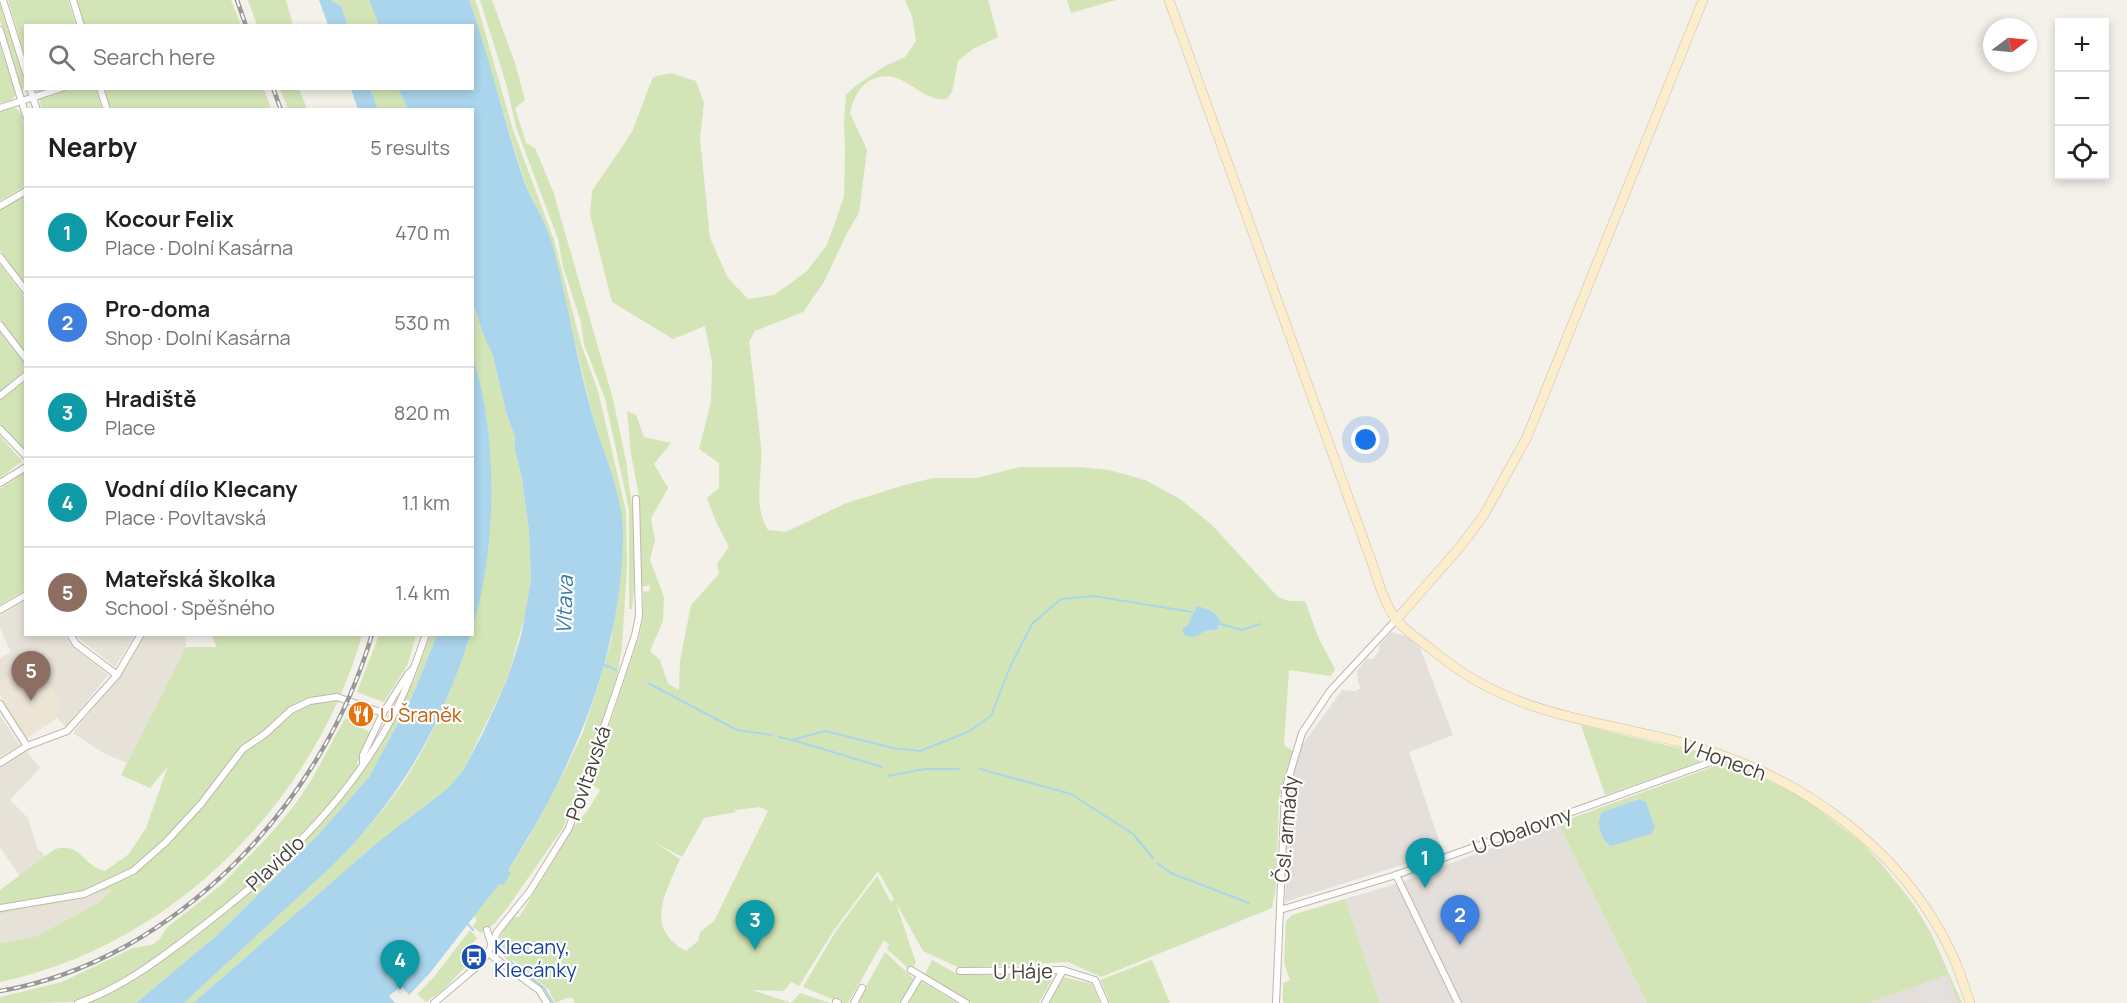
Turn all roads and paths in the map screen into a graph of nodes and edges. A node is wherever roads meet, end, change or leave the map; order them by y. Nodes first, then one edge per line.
1 (3, 0) edge
2 (73, 0) edge
3 (1169, 0) edge
4 (1703, 0) edge
5 (80, 24) edge
6 (0, 30) edge
7 (24, 67) edge
8 (31, 90) edge
9 (56, 90) edge
10 (101, 90) edge
11 (33, 98) junction
12 (21, 101) junction
13 (0, 108) edge
14 (36, 108) edge
15 (106, 108) edge
16 (24, 110) edge
17 (24, 192) edge
18 (0, 206) edge
19 (0, 257) edge
20 (24, 288) edge
21 (0, 325) edge
22 (24, 356) edge
23 (24, 377) edge
24 (0, 396) edge
25 (0, 429) edge
26 (24, 454) edge
27 (24, 468) edge
28 (0, 483) edge
29 (636, 499) dead end
30 (24, 596) edge
31 (0, 610) edge
32 (1396, 620) junction
33 (71, 636) edge
34 (140, 636) edge
35 (425, 636) edge
36 (415, 668) junction
37 (117, 675) junction
38 (0, 704) edge
39 (383, 713) junction
40 (27, 746) junction
41 (1729, 756) junction
42 (0, 763) edge
43 (363, 765) junction
44 (1396, 875) junction
45 (0, 908) edge
46 (1280, 909) junction
47 (487, 930) dead end
48 (491, 943) junction
49 (488, 952) junction
50 (911, 970) dead end
51 (1063, 970) junction
52 (960, 971) dead end
53 (920, 976) junction
54 (862, 988) dead end
55 (78, 1003) edge
56 (435, 1003) edge
57 (547, 1003) edge
58 (854, 1003) edge
59 (904, 1003) edge
60 (966, 1003) edge
61 (1045, 1003) edge
62 (1105, 1003) edge
63 (1276, 1003) edge
64 (1458, 1003) edge
65 (1970, 1003) edge

1 - 7 street
2 - 5 street
3 - 32 street
4 - 32 street
6 - 12 street
8 - 11 street
9 - 11 street
10 - 15 street
11 - 12 street
11 - 14 street
12 - 13 street
12 - 16 street
17 - 18 street
19 - 20 street
21 - 22 street
23 - 24 street
25 - 26 street
27 - 28 street
29 - 48 street, Povltavská
30 - 31 street
32 - 41 street, V Honech
32 - 46 street, Čsl. armády
33 - 37 street
34 - 37 street
35 - 36 street, Plavidlo
36 - 39 street, Plavidlo
36 - 43 street, Plavidlo
37 - 40 street
38 - 40 street
39 - 43 street, Plavidlo
39 - 45 street
40 - 42 street
41 - 44 street, U Obalovny
41 - 65 street, V Honech
43 - 55 street, Plavidlo
44 - 46 street, U Obalovny
44 - 64 street
46 - 63 street, Čsl. armády
47 - 48 street
48 - 49 street, Povltavská
49 - 56 street, Povltavská
49 - 57 street
50 - 53 street
51 - 52 street, U Háje
51 - 61 street
51 - 62 street, U Háje
53 - 59 street
53 - 60 street
54 - 58 street

